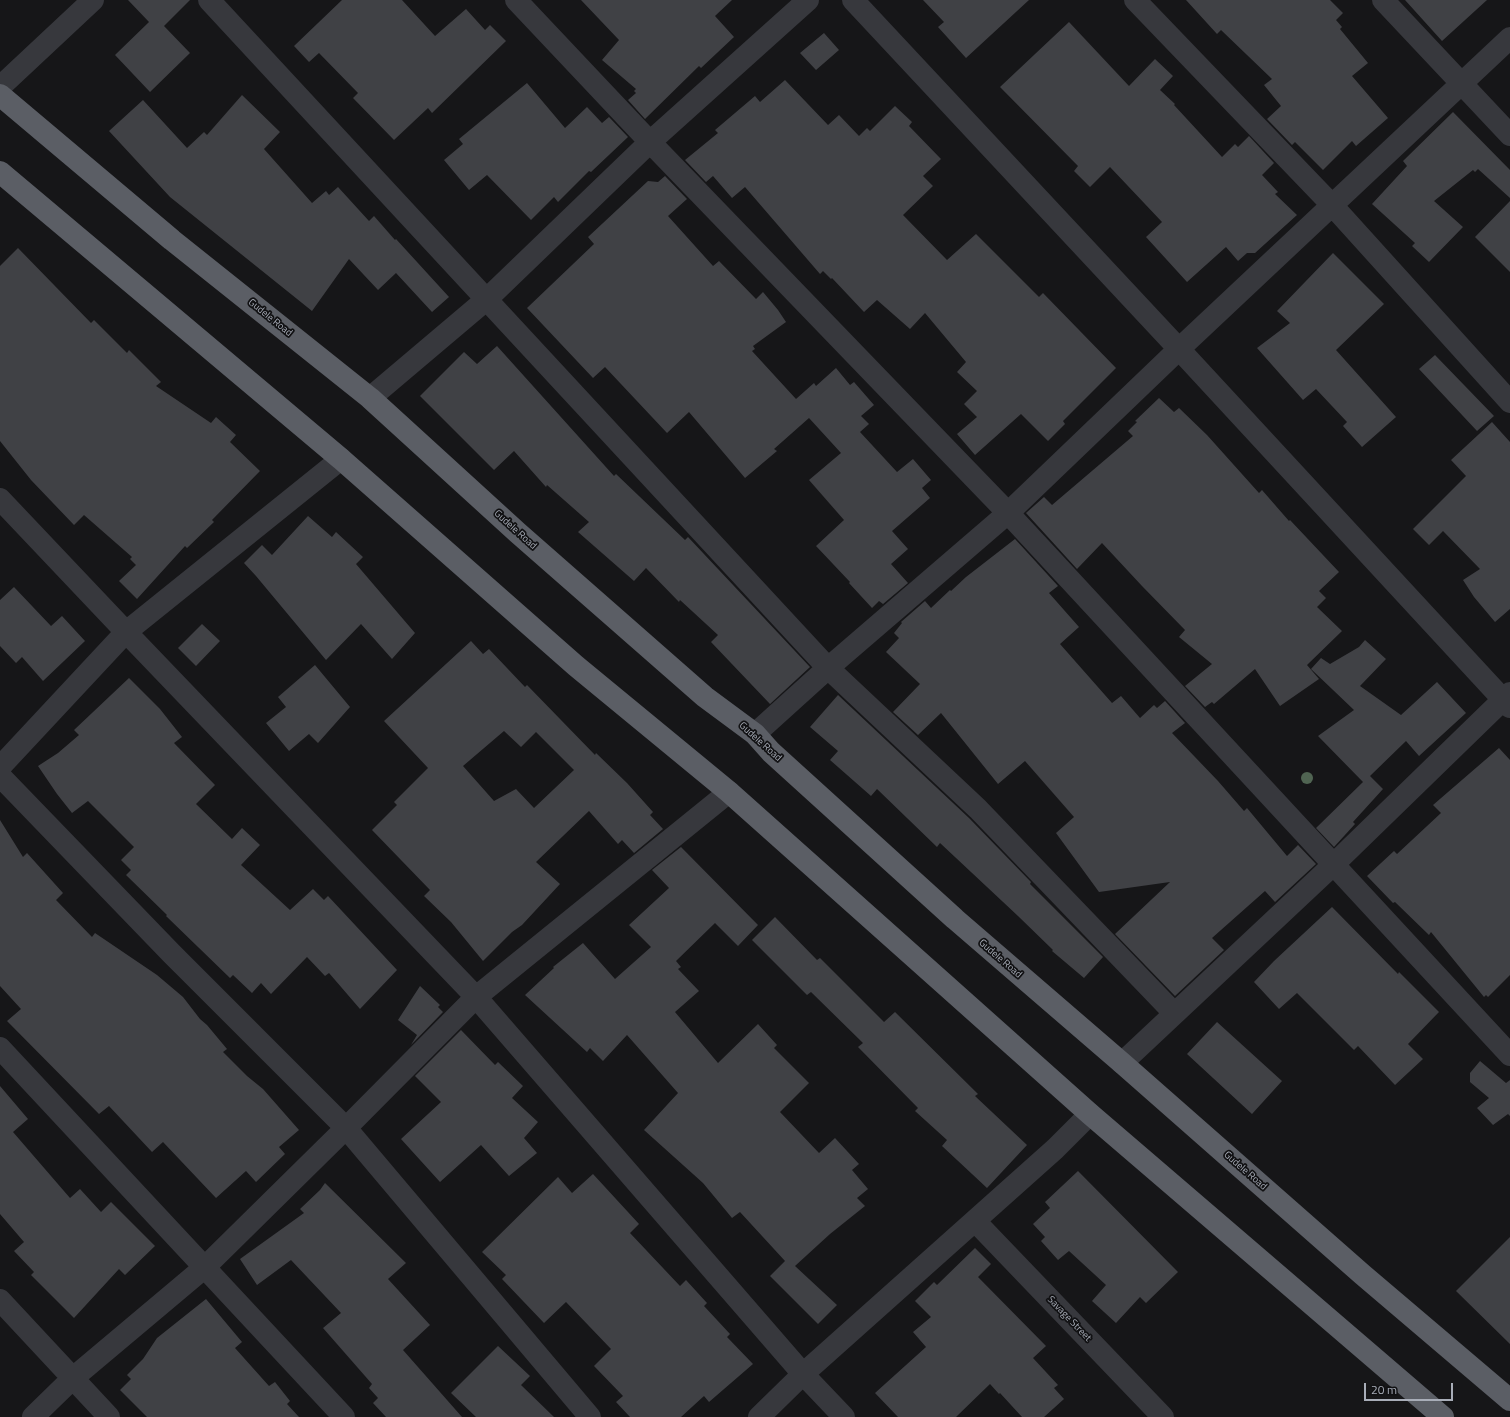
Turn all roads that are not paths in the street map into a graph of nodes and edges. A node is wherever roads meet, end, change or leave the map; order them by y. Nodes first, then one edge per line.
1 (93, 0) edge
2 (209, 0) edge
3 (516, 0) edge
4 (808, 0) edge
5 (853, 0) edge
6 (1135, 0) edge
7 (1384, 0) edge
8 (1510, 38) edge
9 (1461, 83) junction
10 (0, 87) edge
11 (0, 95) edge
12 (1510, 135) edge
13 (650, 142) junction
14 (0, 172) edge
15 (1332, 206) junction
16 (487, 299) junction
17 (1179, 349) junction
18 (370, 398) junction
19 (1510, 402) edge
20 (341, 459) junction
21 (0, 499) edge
22 (1008, 513) junction
23 (126, 632) junction
24 (828, 668) junction
25 (1508, 700) edge
26 (755, 734) junction
27 (0, 766) edge
28 (0, 776) edge
29 (728, 792) junction
30 (1333, 865) junction
31 (476, 997) junction
32 (1174, 1013) junction
33 (0, 1048) edge
34 (1510, 1055) edge
35 (1122, 1063) junction
36 (1090, 1114) junction
37 (346, 1128) junction
38 (975, 1221) junction
39 (204, 1266) junction
40 (0, 1300) edge
41 (803, 1374) junction
42 (73, 1378) junction
43 (1510, 1400) edge
44 (33, 1417) edge
45 (109, 1417) edge
46 (344, 1417) edge
47 (590, 1417) edge
48 (759, 1417) edge
49 (844, 1417) edge
50 (1163, 1417) edge
51 (1443, 1417) edge

1 - 10 street
2 - 16 street
3 - 13 street
4 - 13 street
5 - 17 street
6 - 15 street
7 - 9 street
8 - 9 street
9 - 12 street
9 - 15 street
11 - 18 highway, Gudele Road
13 - 16 street
13 - 22 street
14 - 20 highway
15 - 17 street
15 - 19 street
16 - 18 street
16 - 24 street
17 - 22 street
17 - 25 street
18 - 26 highway, Gudele Road
20 - 23 street
20 - 29 highway
21 - 23 street
22 - 24 street
22 - 30 street
23 - 27 street
23 - 31 street
24 - 26 street
24 - 32 street
25 - 30 street
26 - 35 highway, Gudele Road
28 - 37 street
29 - 31 street
29 - 36 highway
30 - 32 street
30 - 34 street
31 - 37 street
31 - 41 street
32 - 35 street
33 - 39 street
35 - 43 highway, Gudele Road
36 - 38 street
36 - 51 highway
37 - 39 street
37 - 47 street
38 - 41 street
38 - 50 street, Savage Street
39 - 42 street
39 - 46 street
40 - 42 street
41 - 48 street
41 - 49 street
42 - 44 street
42 - 45 street

